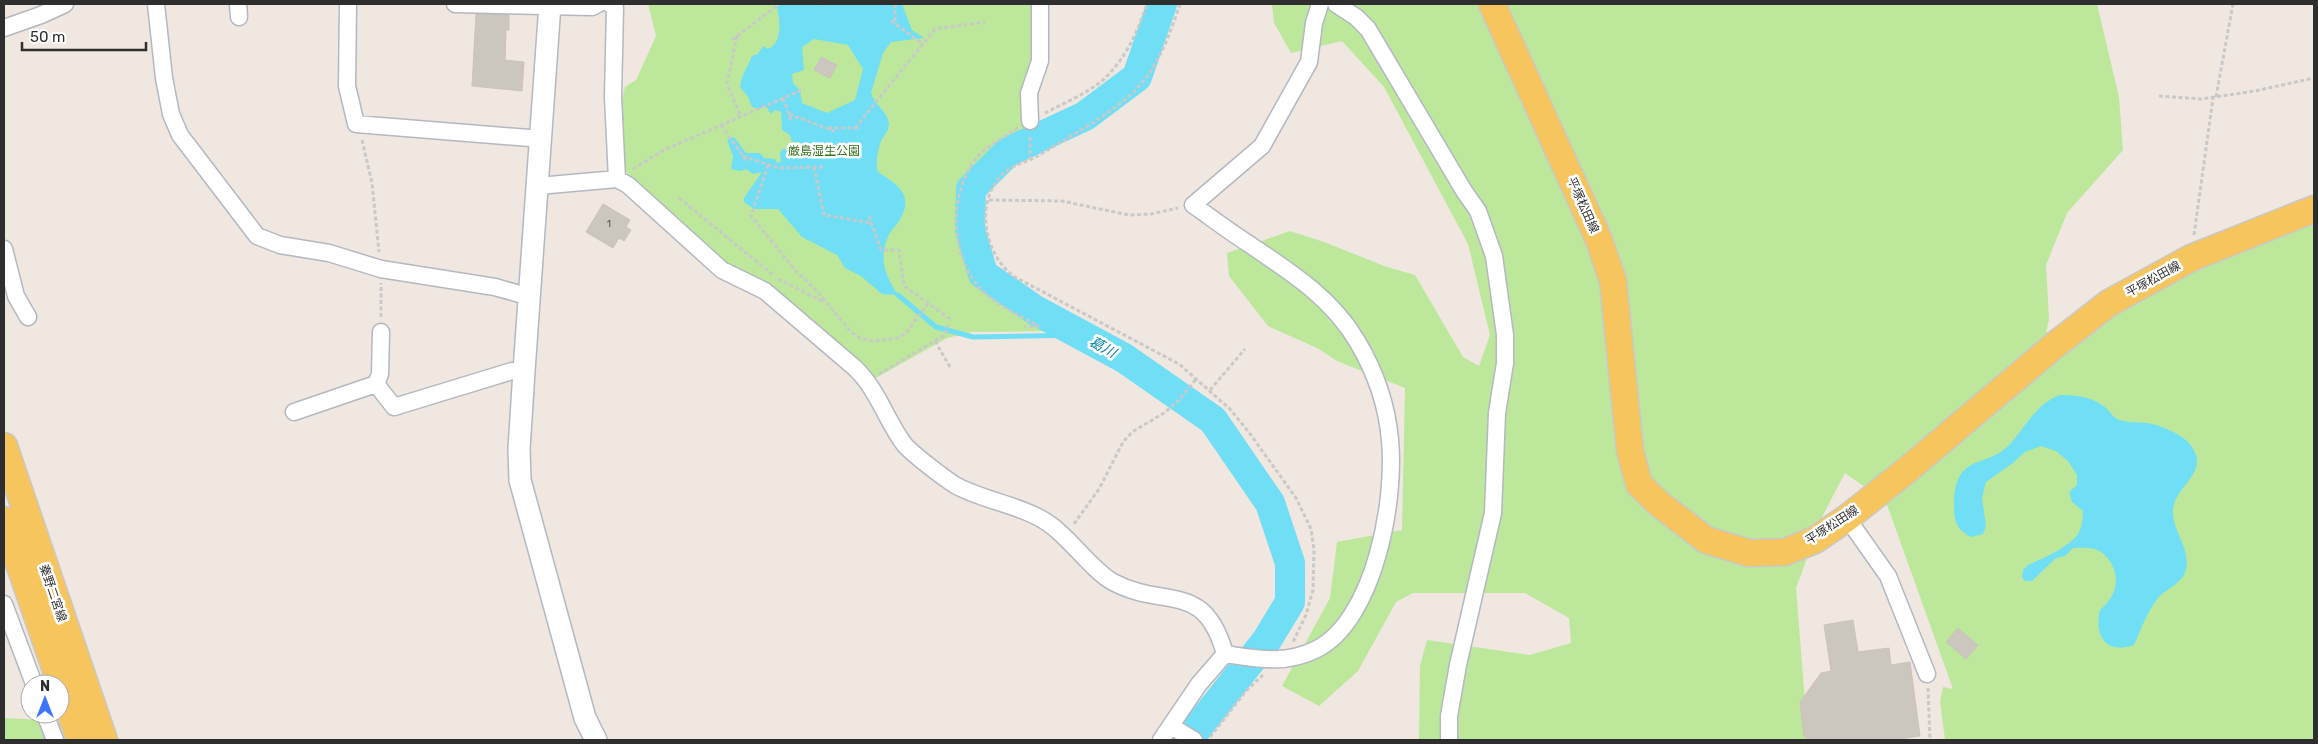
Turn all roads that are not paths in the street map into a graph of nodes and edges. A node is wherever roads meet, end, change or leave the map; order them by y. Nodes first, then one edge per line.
1 (156, 4) edge
2 (348, 4) edge
3 (455, 4) edge
4 (598, 4) edge
5 (610, 4) edge
6 (1040, 4) edge
7 (1320, 4) edge
8 (1336, 4) edge
9 (1492, 4) edge
10 (56, 5) edge
11 (550, 5) edge
12 (4, 28) edge
13 (1030, 121) road end
14 (542, 139) junction
15 (617, 179) junction
16 (538, 186) junction
17 (2314, 210) edge
18 (4, 250) edge
19 (530, 296) junction
20 (28, 318) dead end
21 (381, 332) road end
22 (524, 371) junction
23 (376, 384) junction
24 (294, 412) dead end
25 (4, 446) edge
26 (1847, 518) junction
27 (4, 520) edge
28 (4, 604) edge
29 (1231, 655) junction
30 (30, 674) edge
31 (1927, 674) road end
32 (49, 724) edge
33 (1171, 726) junction
34 (55, 740) edge
35 (80, 740) edge
36 (104, 740) edge
37 (596, 740) edge
38 (1162, 740) edge
39 (1194, 740) edge
40 (1449, 740) edge

1 - 19 street
2 - 14 street
3 - 11 street
4 - 11 street
5 - 15 street
6 - 13 street
7 - 29 street
8 - 40 street
9 - 26 main road, 平塚松田線
10 - 12 street
11 - 14 street
14 - 16 street
15 - 16 street
15 - 29 street
16 - 19 street
17 - 26 main road, 平塚松田線
18 - 20 street
19 - 22 street
21 - 23 street
22 - 23 street
22 - 37 street
23 - 24 street
25 - 36 main road, 秦野二宮線
26 - 31 street
27 - 35 main road, 秦野二宮線
28 - 30 street
29 - 33 street
32 - 34 street
33 - 38 street
33 - 39 street

